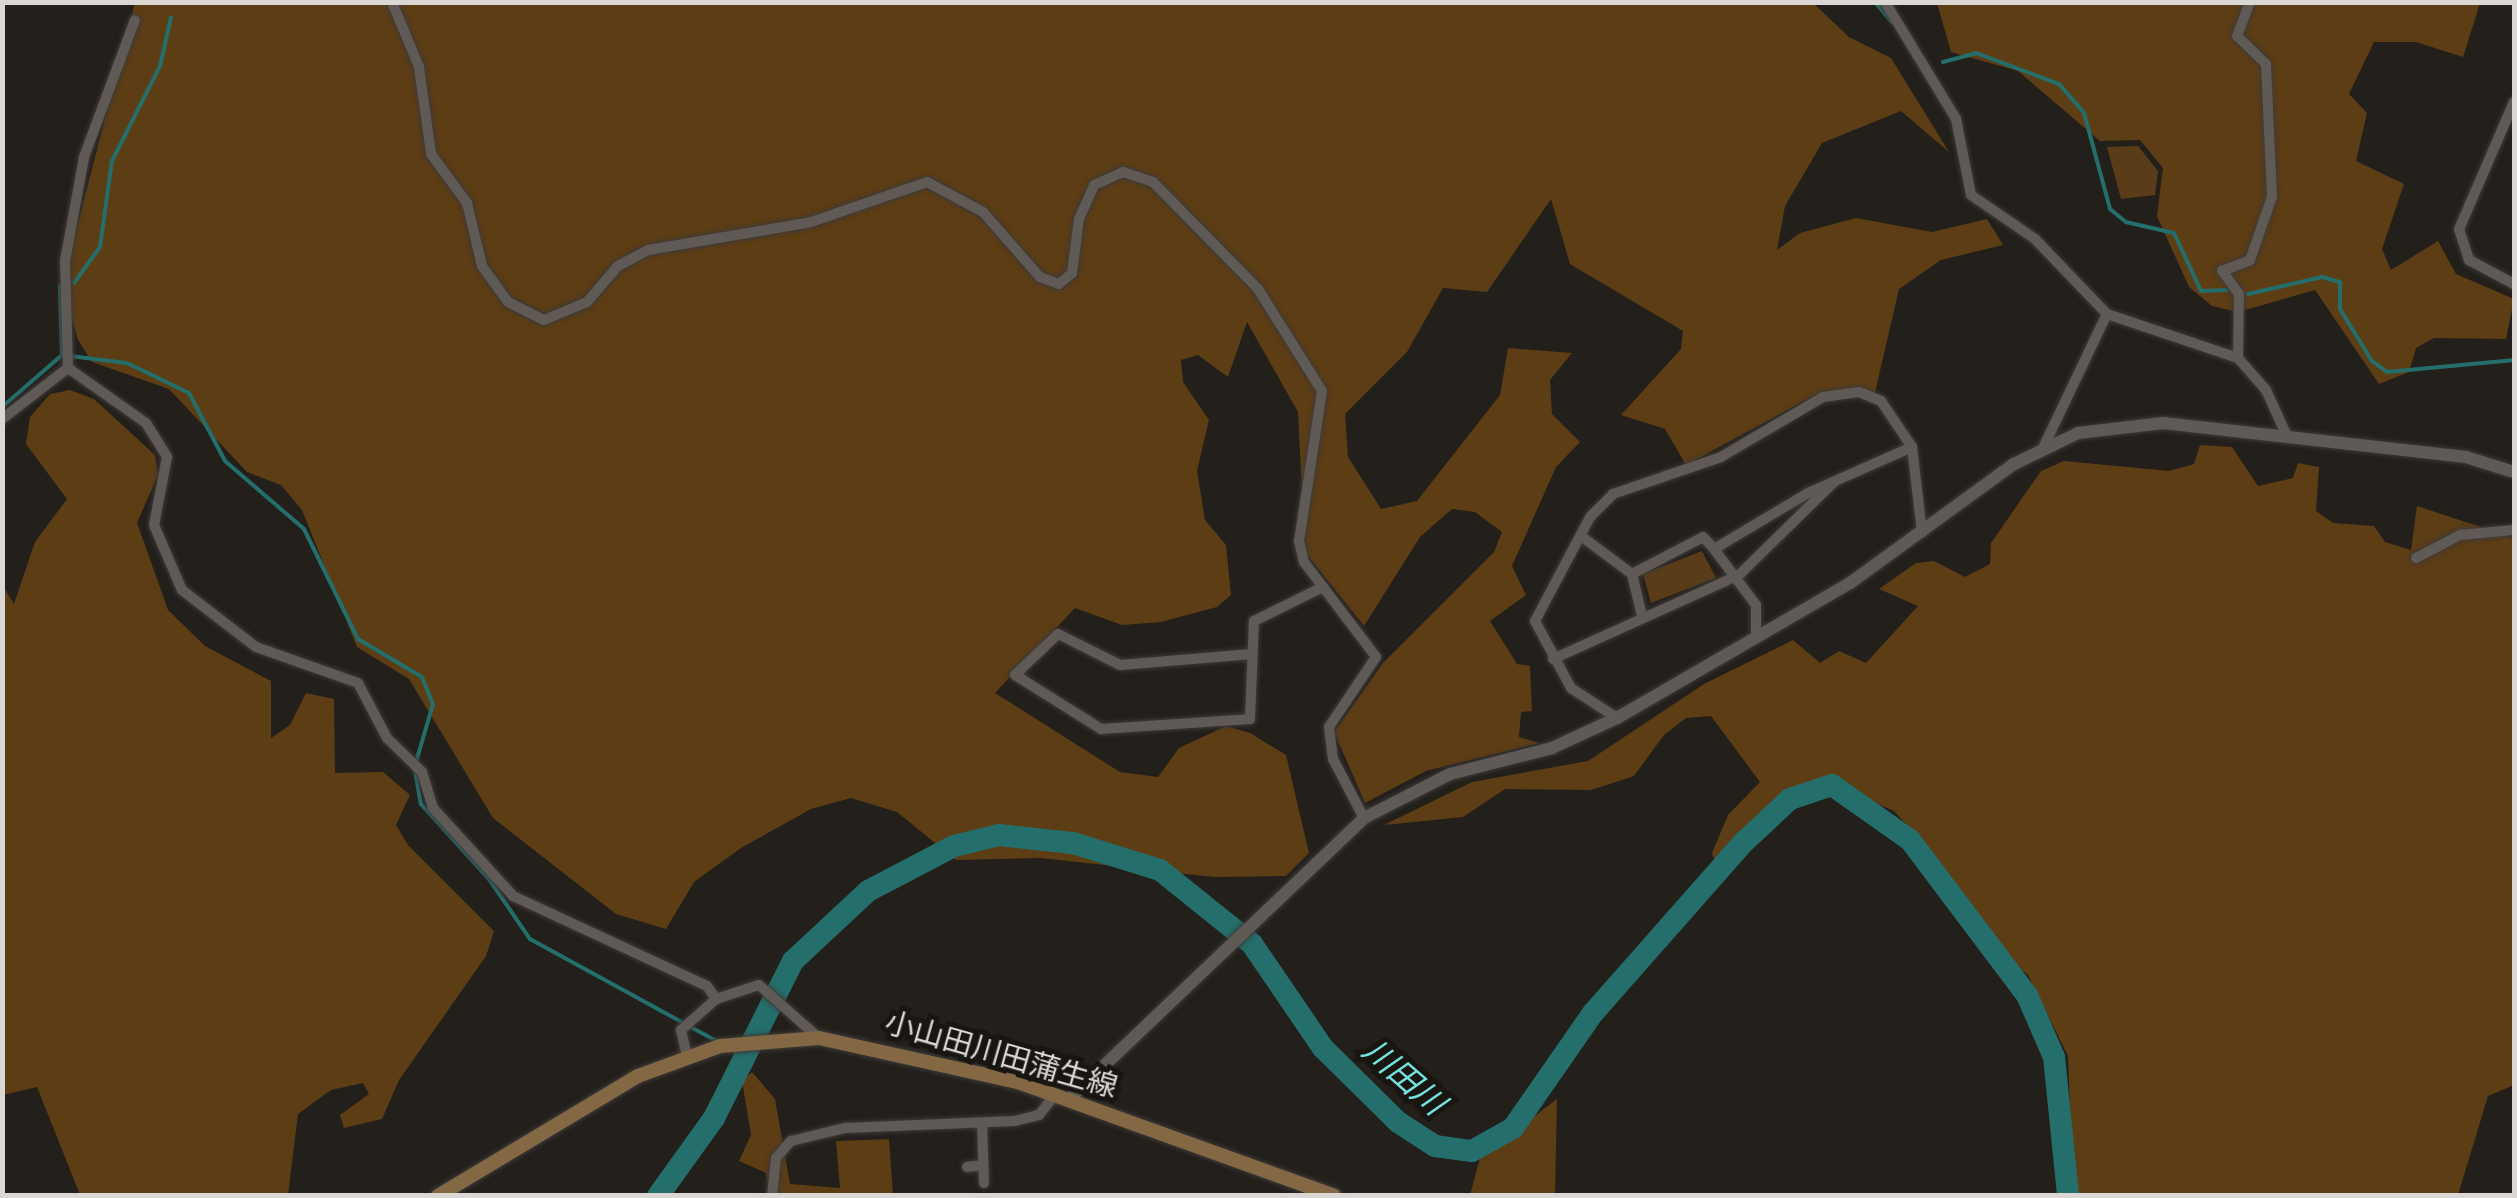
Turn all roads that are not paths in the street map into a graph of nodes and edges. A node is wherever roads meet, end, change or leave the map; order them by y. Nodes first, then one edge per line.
1 (392, 2) edge
2 (1885, 2) edge
3 (2250, 2) edge
4 (135, 20) dead end
5 (2514, 102) edge
6 (2514, 284) edge
7 (2107, 314) junction
8 (2238, 358) junction
9 (69, 359) junction
10 (2, 419) edge
11 (2287, 436) junction
12 (1912, 447) junction
13 (2042, 448) junction
14 (2514, 472) edge
15 (1833, 483) junction
16 (2514, 530) edge
17 (1922, 532) junction
18 (1581, 536) junction
19 (1714, 548) junction
20 (2416, 558) dead end
21 (1632, 574) junction
22 (1739, 575) junction
23 (1323, 587) junction
24 (1642, 616) junction
25 (1756, 638) junction
26 (1252, 654) junction
27 (1553, 660) junction
28 (1617, 718) junction
29 (1364, 818) junction
30 (716, 999) junction
31 (818, 1038) junction
32 (687, 1056) junction
33 (1061, 1098) junction
34 (982, 1122) junction
35 (983, 1165) junction
36 (967, 1166) dead end
37 (984, 1183) dead end
38 (438, 1196) edge
39 (772, 1196) edge
40 (1334, 1196) edge

1 - 23 street
2 - 7 street
3 - 8 street
4 - 9 street
5 - 6 street
7 - 8 street
7 - 13 street
8 - 11 street
9 - 10 street
9 - 30 street
11 - 13 street
11 - 14 street
12 - 15 street
12 - 17 street
12 - 18 street
13 - 17 street
15 - 19 street
15 - 22 street
16 - 20 street
17 - 25 street
18 - 21 street
18 - 27 street
19 - 21 street
19 - 22 street
21 - 24 street
22 - 24 street
22 - 25 street
23 - 26 street
23 - 29 street
24 - 27 street
25 - 28 street
26 - 26 street
27 - 28 street
28 - 29 street
29 - 33 street
30 - 31 street
30 - 32 street
31 - 32 main road, 小山田川田蒲生線
31 - 33 main road, 小山田川田蒲生線
32 - 38 main road, 小山田川田蒲生線
33 - 34 street
33 - 40 main road, 小山田川田蒲生線
34 - 35 street
34 - 39 street
35 - 36 street
35 - 37 street

